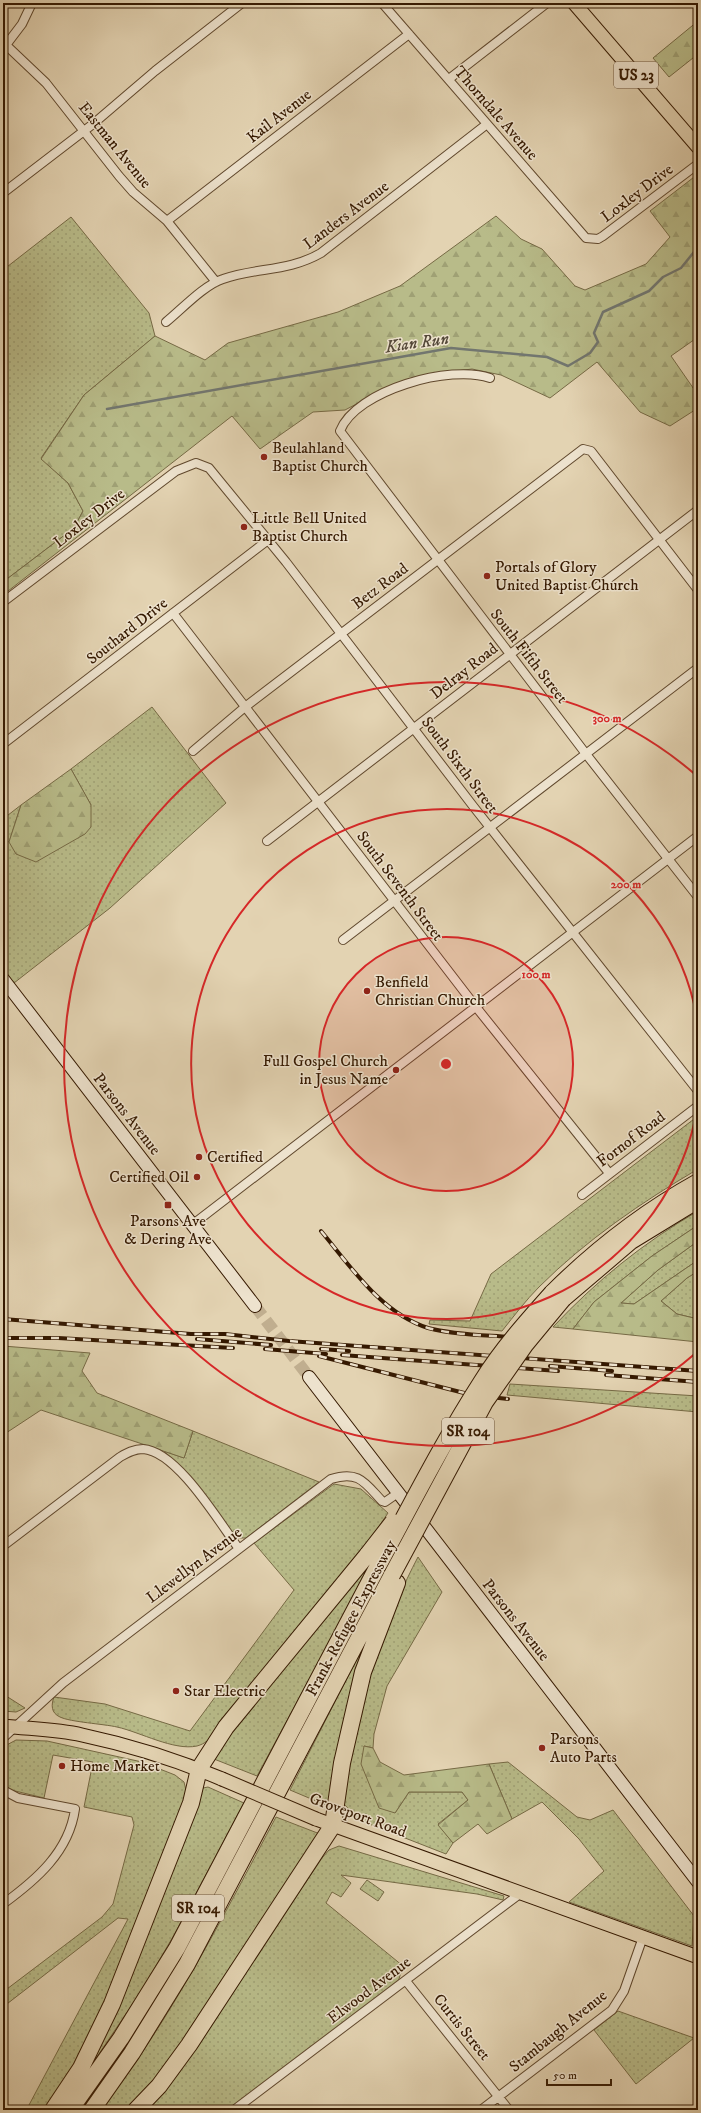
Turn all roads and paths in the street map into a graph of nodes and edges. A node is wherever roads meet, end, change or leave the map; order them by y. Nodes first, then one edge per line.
1 (32, 3) edge
2 (242, 3) edge
3 (382, 3) edge
4 (547, 3) edge
5 (574, 3) edge
6 (409, 34) junction
7 (5, 48) edge
8 (449, 79) junction
9 (487, 124) junction
10 (84, 131) junction
11 (698, 147) edge
12 (698, 164) edge
13 (3, 193) edge
14 (167, 221) junction
15 (591, 240) joint
16 (216, 282) junction
17 (166, 322) dead end
18 (490, 378) dead end
19 (196, 463) joint
20 (698, 510) edge
21 (659, 539) junction
22 (268, 540) junction
23 (438, 560) junction
24 (698, 590) edge
25 (3, 602) edge
26 (173, 613) junction
27 (342, 633) junction
28 (509, 654) junction
29 (698, 668) edge
30 (245, 707) junction
31 (414, 728) junction
32 (3, 744) edge
33 (193, 751) dead end
34 (586, 754) junction
35 (318, 802) junction
36 (490, 827) junction
37 (698, 836) edge
38 (267, 841) dead end
39 (668, 859) junction
40 (698, 897) edge
41 (393, 901) junction
42 (573, 932) junction
43 (343, 940) dead end
44 (3, 979) edge
45 (476, 1007) junction
46 (698, 1091) edge
47 (698, 1106) edge
48 (609, 1173) junction
49 (698, 1182) edge
50 (582, 1195) dead end
51 (698, 1200) edge
52 (192, 1225) junction
53 (558, 1296) junction
54 (255, 1306) tunnel mouth
55 (309, 1377) tunnel mouth
56 (398, 1492) junction
57 (3, 1546) edge
58 (239, 1549) junction
59 (374, 1559) junction
60 (395, 1578) junction
61 (9, 1726) edge
62 (3, 1738) edge
63 (199, 1769) junction
64 (3, 1790) edge
65 (333, 1825) junction
66 (698, 1882) edge
67 (521, 1893) junction
68 (3, 1904) edge
69 (643, 1937) junction
70 (698, 1957) edge
71 (406, 1981) junction
72 (499, 2096) junction
73 (53, 2110) edge
74 (70, 2110) edge
75 (92, 2110) edge
76 (136, 2110) edge
77 (234, 2110) edge
78 (481, 2110) edge
79 (509, 2110) edge

1 - 7 street
2 - 10 street
3 - 6 street, Thorndale Avenue
4 - 8 street
5 - 11 main road, US 23
6 - 8 street, Thorndale Avenue
6 - 14 street, Kail Avenue
7 - 10 street, Eastman Avenue
8 - 9 street, Thorndale Avenue
9 - 15 street, Thorndale Avenue
9 - 16 street, Landers Avenue
10 - 13 street
10 - 14 street, Eastman Avenue
12 - 15 street, Loxley Drive
14 - 16 street, Eastman Avenue
16 - 17 street, Landers Avenue
18 - 23 street, South Fifth Street
19 - 22 street, South Sixth Street
19 - 25 street, Loxley Drive
20 - 21 street, Delray Road
21 - 23 street, Betz Road
21 - 24 street
21 - 28 street, Delray Road
22 - 26 street, Southard Drive
22 - 27 street, South Sixth Street
23 - 27 street, Betz Road
23 - 28 street, South Fifth Street
26 - 30 street, South Seventh Street
26 - 32 street, Southard Drive
27 - 30 street, Betz Road
27 - 31 street, South Sixth Street
28 - 31 street, Delray Road
28 - 34 street, South Fifth Street
29 - 34 street
30 - 33 street, Betz Road
30 - 35 street, South Seventh Street
31 - 35 street, Delray Road
31 - 36 street, South Sixth Street
34 - 36 street
34 - 39 street, South Fifth Street
35 - 38 street, Delray Road
35 - 41 street, South Seventh Street
36 - 41 street
36 - 42 street, South Sixth Street
37 - 39 street
39 - 40 street, South Fifth Street
39 - 42 street
41 - 43 street
41 - 45 street, South Seventh Street
42 - 45 street
42 - 46 street, South Sixth Street
44 - 52 street, Parsons Avenue
45 - 48 street, South Seventh Street
45 - 52 street
47 - 48 street, Fornof Road
48 - 50 street, Fornof Road
49 - 53 highway, Frank-Refugee Expressway / SR 104
51 - 53 highway, Frank-Refugee Expressway / SR 104
52 - 54 street, Parsons Avenue
53 - 59 highway, Frank-Refugee Expressway / SR 104, bridge
53 - 60 highway, Frank-Refugee Expressway / SR 104, bridge
55 - 56 street, Parsons Avenue
56 - 58 street, Llewellyn Avenue
56 - 66 street, Parsons Avenue
57 - 58 street
58 - 61 street, Llewellyn Avenue
59 - 63 highway
59 - 74 highway, Frank-Refugee Expressway / SR 104
60 - 65 highway
60 - 75 highway, Frank-Refugee Expressway / SR 104
61 - 62 street, Llewellyn Avenue
61 - 63 main road, Groveport Road
63 - 65 main road, Groveport Road, bridge
63 - 73 highway
64 - 68 street
65 - 67 main road, Groveport Road
65 - 76 highway
67 - 69 main road, Groveport Road
67 - 71 street, Elwood Avenue
69 - 70 main road, Groveport Road
69 - 72 street, Stambaugh Avenue
71 - 72 street, Curtis Street
71 - 77 street, Elwood Avenue
72 - 78 street, Stambaugh Avenue
72 - 79 street, Curtis Street

